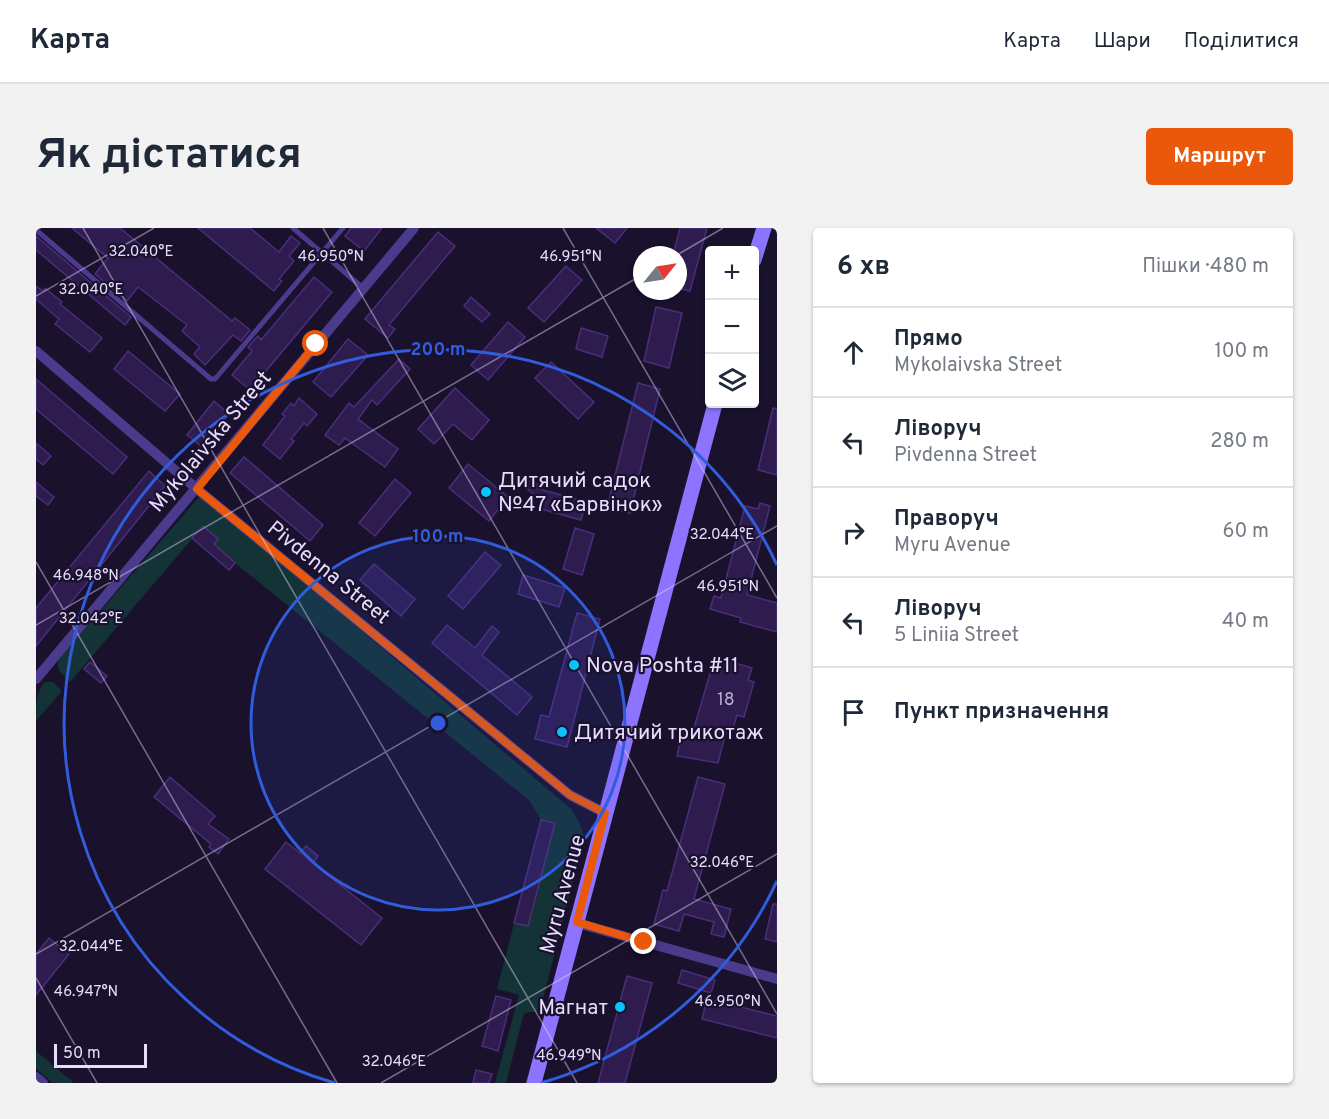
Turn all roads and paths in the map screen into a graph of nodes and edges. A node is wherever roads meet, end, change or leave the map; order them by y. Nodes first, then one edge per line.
1 (293, 228) edge
2 (344, 228) edge
3 (414, 228) edge
4 (764, 228) edge
5 (36, 230) edge
6 (758, 246) edge
7 (323, 254) junction
8 (363, 288) junction
9 (36, 351) edge
10 (714, 408) edge
11 (197, 489) junction
12 (36, 680) edge
13 (605, 813) junction
14 (577, 922) junction
15 (777, 979) edge
16 (36, 1077) edge
17 (43, 1083) edge
18 (534, 1083) edge

1 - 7 lane
2 - 7 lane
3 - 8 street, Mykolaivska Street
4 - 6 main road
5 - 7 lane
7 - 8 lane
8 - 11 street, Mykolaivska Street
9 - 11 street, Pivdenna Street
10 - 13 main road, Myru Avenue
11 - 12 street, Mykolaivska Street
11 - 13 street, Pivdenna Street
13 - 14 main road, Myru Avenue
14 - 15 street
14 - 18 main road, Myru Avenue
16 - 17 street

